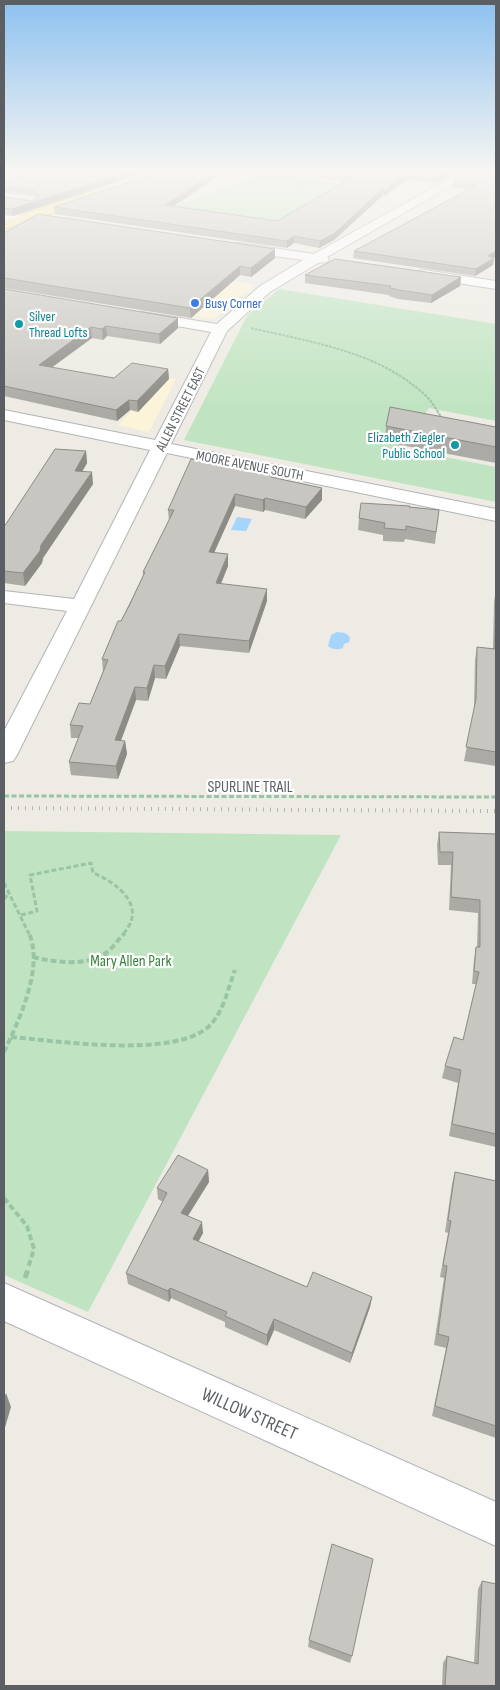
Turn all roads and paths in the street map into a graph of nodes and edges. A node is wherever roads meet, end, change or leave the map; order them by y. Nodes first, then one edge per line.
1 (260, 250) edge
2 (340, 250) edge
3 (325, 259) junction
4 (410, 272) edge
5 (496, 284) edge
6 (127, 313) edge
7 (252, 328) dead end
8 (220, 329) junction
9 (4, 415) edge
10 (444, 423) edge
11 (162, 447) junction
12 (496, 514) edge
13 (4, 597) edge
14 (81, 606) junction
15 (4, 754) edge
16 (4, 796) edge
17 (496, 797) edge
18 (4, 883) edge
19 (10, 892) junction
20 (4, 899) edge
21 (21, 915) junction
22 (104, 955) junction
23 (33, 957) junction
24 (125, 964) dead end
25 (235, 970) dead end
26 (11, 1037) junction
27 (4, 1052) edge
28 (4, 1198) edge
29 (8, 1304) edge
30 (496, 1524) edge

1 - 3 street
2 - 3 street, ALLEN STREET EAST
3 - 8 street, ALLEN STREET EAST
4 - 5 street
6 - 8 street
7 - 10 path
8 - 11 street, ALLEN STREET EAST
9 - 11 street, MOORE AVENUE SOUTH
11 - 12 street, MOORE AVENUE SOUTH
11 - 14 street, ALLEN STREET EAST
13 - 14 street
14 - 15 street, ALLEN STREET EAST
16 - 17 path, SPURLINE TRAIL
18 - 19 path
19 - 20 path
19 - 21 path
21 - 22 path
21 - 23 path
22 - 23 path
22 - 24 path
23 - 26 path
25 - 26 path
26 - 27 path
28 - 29 path
29 - 30 street, WILLOW STREET

